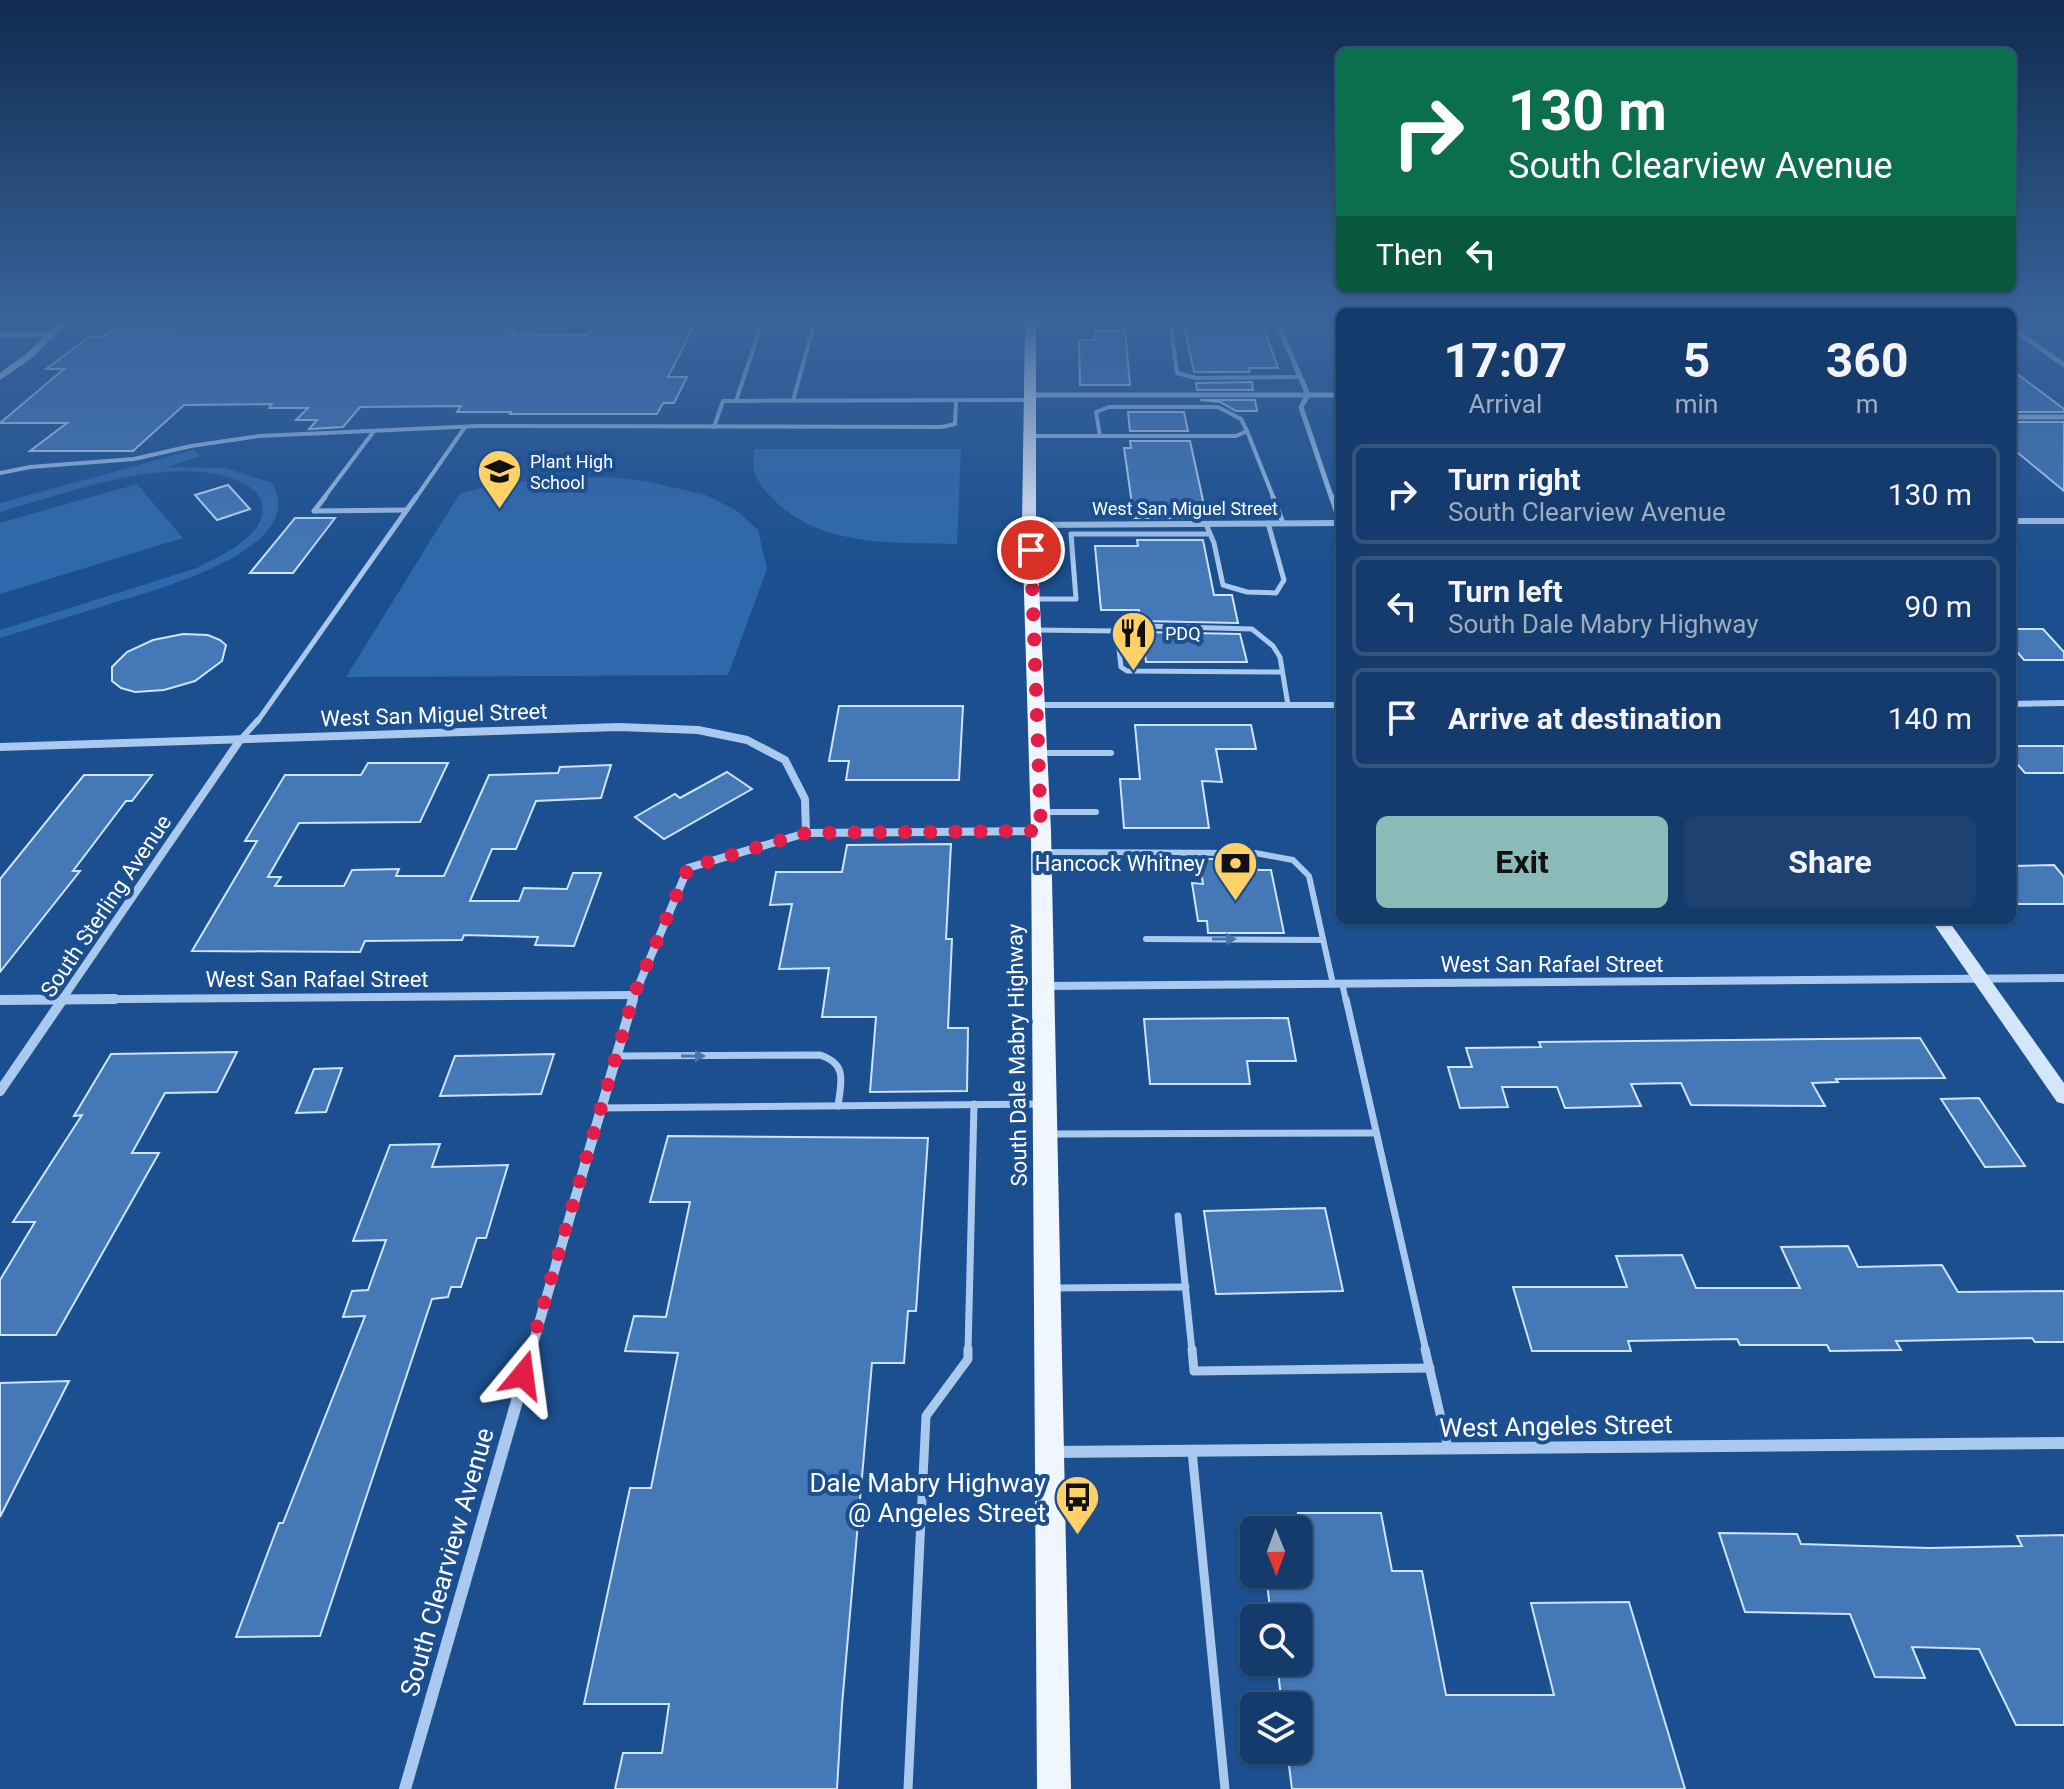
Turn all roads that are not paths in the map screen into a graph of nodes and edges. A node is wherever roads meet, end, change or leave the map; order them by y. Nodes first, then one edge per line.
1 (722, 403) edge
2 (956, 403) edge
3 (1028, 403) edge
4 (1217, 403) edge
5 (1303, 403) edge
6 (1218, 407) junction
7 (2016, 417) edge
8 (2064, 417) edge
9 (465, 427) junction
10 (714, 427) junction
11 (374, 431) junction
12 (1247, 431) junction
13 (1029, 436) junction
14 (1100, 436) junction
15 (0, 473) edge
16 (407, 510) junction
17 (1336, 510) edge
18 (2016, 521) edge
19 (2064, 521) edge
20 (1336, 522) edge
21 (1268, 523) junction
22 (1283, 523) junction
23 (1206, 524) junction
24 (1029, 525) junction
25 (1208, 534) junction
26 (1033, 599) junction
27 (1034, 630) junction
28 (1117, 631) junction
29 (1282, 672) junction
30 (2064, 703) edge
31 (2016, 704) edge
32 (1038, 705) junction
33 (1288, 705) junction
34 (1336, 705) edge
35 (240, 740) junction
36 (0, 747) edge
37 (1039, 753) junction
38 (1111, 753) dead end
39 (1096, 812) dead end
40 (1041, 832) junction
41 (806, 833) junction
42 (1942, 924) edge
43 (1146, 939) dead end
44 (1323, 940) junction
45 (1980, 978) junction
46 (2064, 978) edge
47 (1337, 984) junction
48 (1041, 986) junction
49 (634, 995) junction
50 (64, 999) junction
51 (0, 1000) edge
52 (615, 1056) junction
53 (0, 1091) edge
54 (2064, 1097) edge
55 (974, 1104) junction
56 (1043, 1104) junction
57 (838, 1106) junction
58 (599, 1108) junction
59 (1375, 1133) junction
60 (1043, 1134) junction
61 (1178, 1216) dead end
62 (1186, 1287) junction
63 (1045, 1288) junction
64 (1430, 1368) junction
65 (2064, 1443) edge
66 (1448, 1449) junction
67 (1192, 1451) junction
68 (1048, 1452) junction
69 (405, 1789) edge
70 (908, 1789) edge
71 (1054, 1789) edge
72 (1225, 1789) edge

1 - 10 lane
2 - 10 lane
3 - 13 main road, South Dale Mabry Highway
4 - 6 lane
5 - 17 street
6 - 12 lane
6 - 14 lane
7 - 8 street
9 - 10 lane
9 - 11 lane
9 - 16 lane
11 - 15 lane
11 - 16 lane
12 - 14 lane
12 - 22 lane
13 - 14 lane
13 - 24 main road, South Dale Mabry Highway
16 - 35 lane
18 - 19 street
20 - 22 street, West San Miguel Street
21 - 22 street, West San Miguel Street
21 - 23 street, West San Miguel Street
21 - 25 lane
23 - 24 street, West San Miguel Street
23 - 25 lane
24 - 26 main road, South Dale Mabry Highway
25 - 26 lane
26 - 27 main road, South Dale Mabry Highway
27 - 28 lane
27 - 32 main road, South Dale Mabry Highway
28 - 29 lane
28 - 29 lane
29 - 33 lane
30 - 31 street
32 - 33 street
32 - 37 main road, South Dale Mabry Highway
33 - 34 street
35 - 36 street, West San Miguel Street
35 - 41 street, West San Miguel Street
35 - 50 street, South Sterling Avenue
37 - 38 lane
37 - 40 main road, South Dale Mabry Highway
39 - 40 lane
40 - 41 street, South Clearview Avenue
40 - 44 lane
40 - 48 main road, South Dale Mabry Highway
41 - 49 street, South Clearview Avenue
42 - 45 street
43 -> 44 lane
44 - 47 lane
45 - 46 street, West San Rafael Street
45 - 47 street, West San Rafael Street
45 - 54 street
47 - 48 street, West San Rafael Street
47 - 59 lane
48 - 56 main road, South Dale Mabry Highway
49 - 50 street, West San Rafael Street
49 - 52 street, South Clearview Avenue
50 - 51 street, West San Rafael Street
50 - 53 street, South Sterling Avenue
52 -> 57 lane
52 - 58 street, South Clearview Avenue
55 - 56 lane
55 - 57 lane
55 - 70 lane
56 - 60 main road, South Dale Mabry Highway
57 - 58 lane
58 - 69 street, South Clearview Avenue
59 - 60 lane
59 - 64 lane
60 - 63 main road, South Dale Mabry Highway
61 - 62 lane
62 - 63 lane
62 - 64 lane
63 - 68 main road, South Dale Mabry Highway
64 - 66 lane
65 - 66 street, West Angeles Street
66 - 67 street, West Angeles Street
67 - 68 street, West Angeles Street
67 - 72 lane
68 - 71 main road, South Dale Mabry Highway

